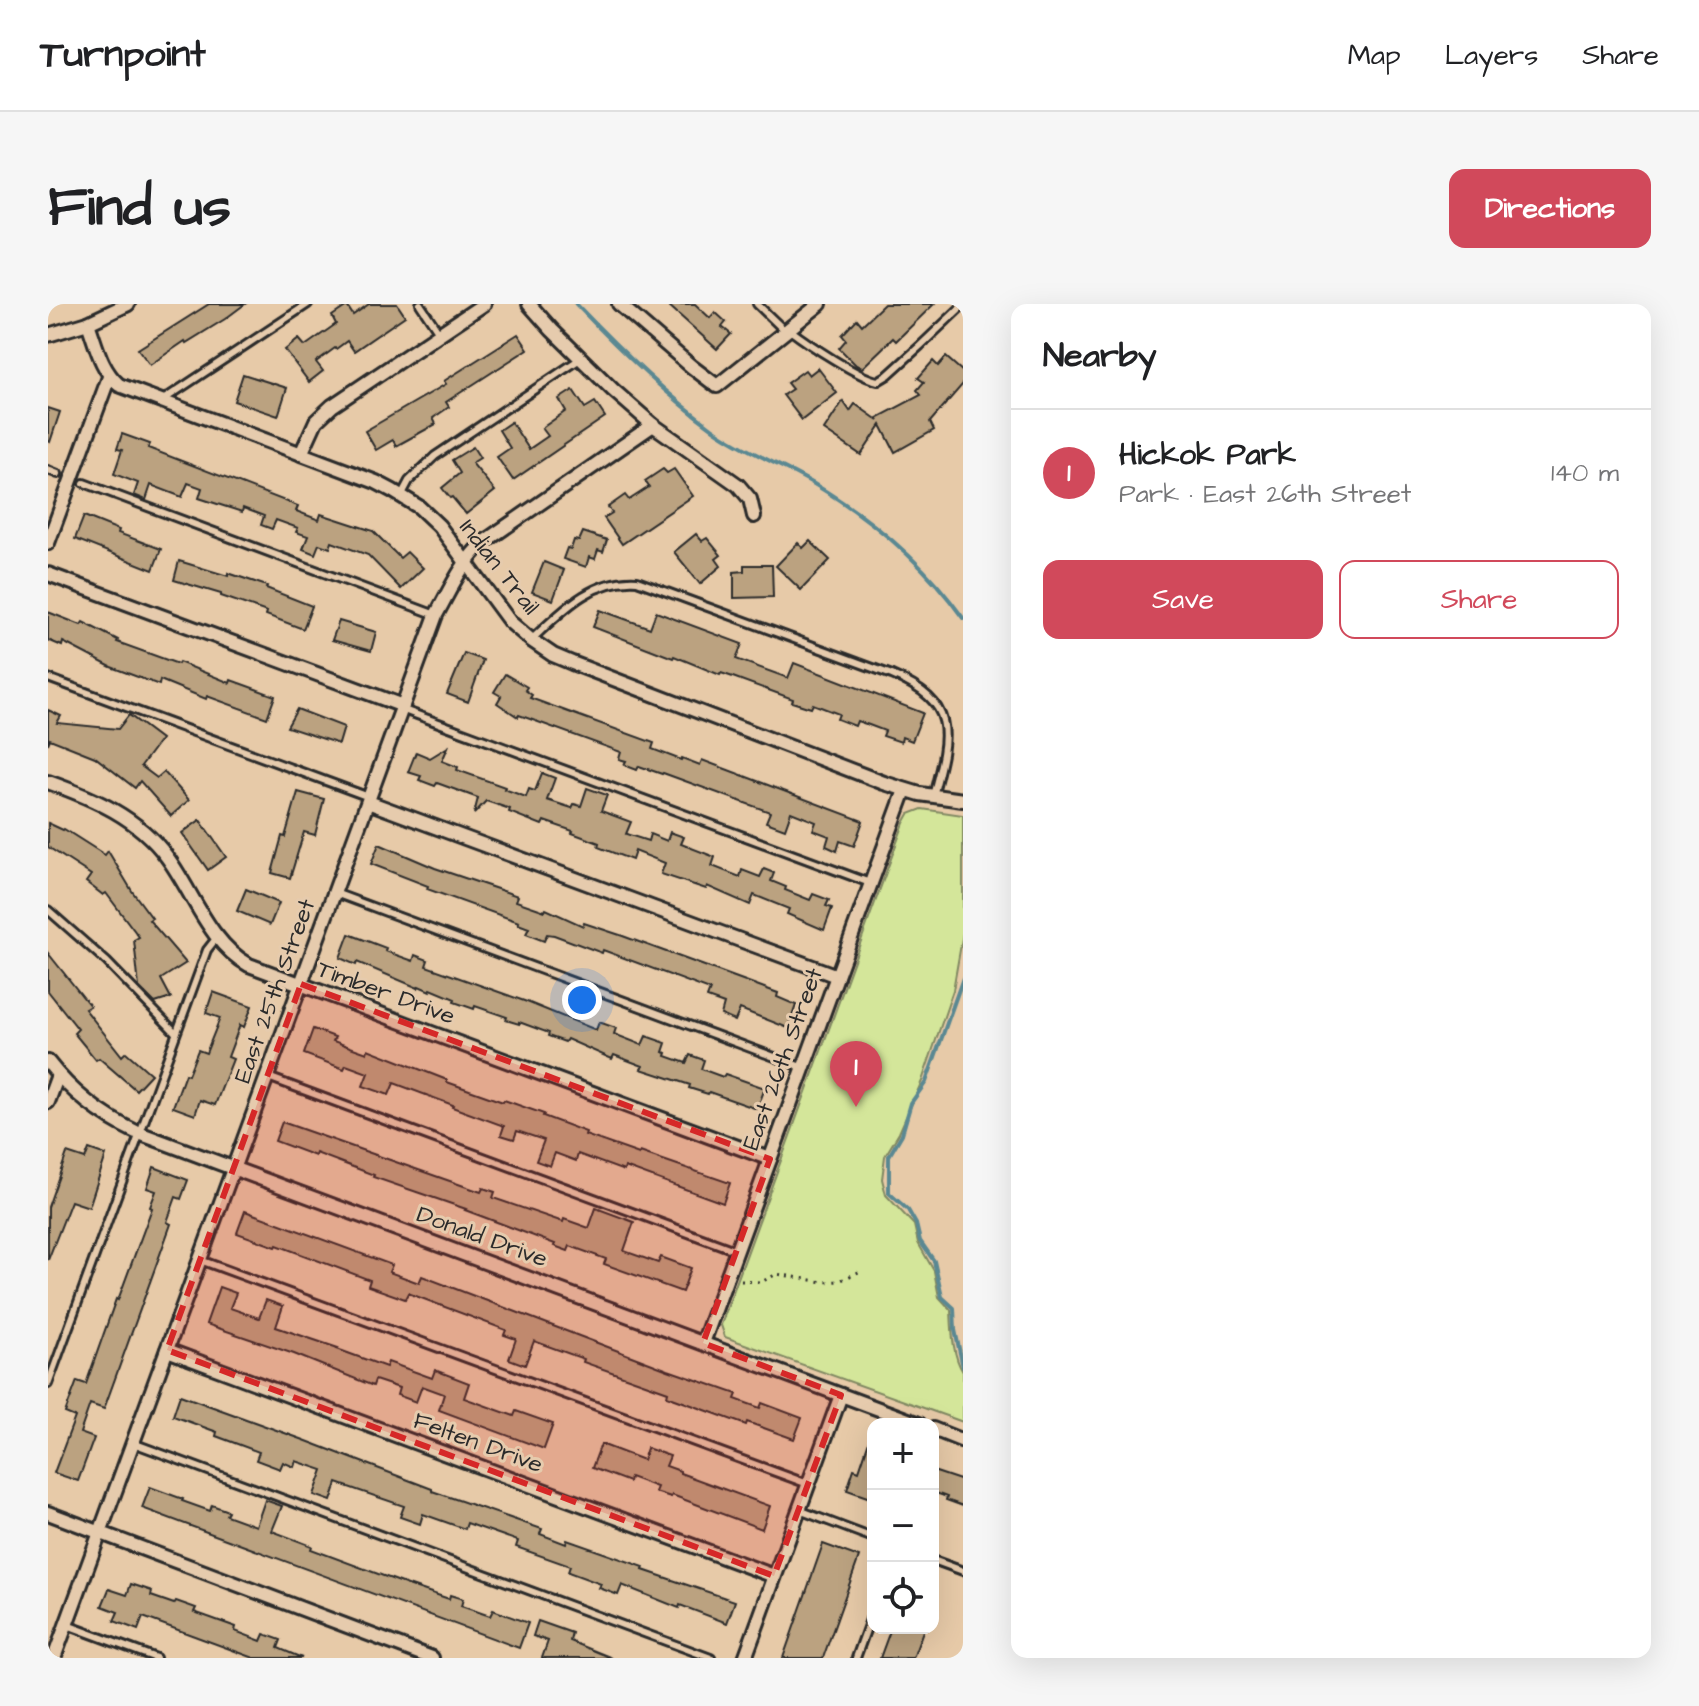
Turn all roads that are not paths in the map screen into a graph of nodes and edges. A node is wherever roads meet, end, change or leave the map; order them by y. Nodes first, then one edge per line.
1 (128, 304) edge
2 (308, 304) edge
3 (420, 304) edge
4 (484, 304) edge
5 (529, 304) edge
6 (619, 304) edge
7 (757, 304) edge
8 (820, 304) edge
9 (963, 305) edge
10 (88, 323) junction
11 (788, 331) junction
12 (440, 334) junction
13 (48, 335) edge
14 (580, 359) junction
15 (109, 377) junction
16 (160, 402) junction
17 (653, 425) junction
18 (301, 454) junction
19 (48, 470) edge
20 (58, 474) dead end
21 (84, 483) dead end
22 (401, 496) junction
23 (754, 516) dead end
24 (48, 543) edge
25 (466, 562) junction
26 (48, 574) edge
27 (436, 615) junction
28 (531, 640) junction
29 (48, 678) edge
30 (402, 708) junction
31 (48, 782) edge
32 (905, 790) junction
33 (933, 796) junction
34 (368, 799) junction
35 (963, 800) edge
36 (871, 883) junction
37 (334, 893) junction
38 (48, 910) edge
39 (218, 936) junction
40 (837, 976) junction
41 (301, 984) junction
42 (176, 1033) junction
43 (48, 1062) edge
44 (804, 1068) junction
45 (58, 1075) junction
46 (267, 1076) junction
47 (48, 1102) edge
48 (141, 1133) junction
49 (770, 1159) junction
50 (233, 1169) junction
51 (737, 1251) junction
52 (200, 1260) junction
53 (703, 1343) junction
54 (167, 1350) junction
55 (48, 1384) edge
56 (841, 1395) junction
57 (903, 1418) edge
58 (939, 1431) edge
59 (963, 1441) edge
60 (133, 1443) junction
61 (808, 1484) junction
62 (799, 1510) junction
63 (48, 1513) edge
64 (100, 1534) junction
65 (867, 1536) edge
66 (938, 1562) edge
67 (963, 1571) edge
68 (774, 1576) junction
69 (67, 1625) junction
70 (867, 1628) edge
71 (54, 1658) edge
72 (156, 1658) edge
73 (432, 1658) edge
74 (711, 1658) edge
75 (745, 1658) edge
76 (856, 1658) edge

1 - 10 street
2 - 16 lane
3 - 12 lane
4 - 12 street
5 - 14 street
6 - 11 street
7 - 11 lane
8 - 11 street
9 - 11 lane
10 - 13 street
10 - 15 street
12 - 18 street
14 - 17 street
14 - 22 lane
15 - 16 street, Indian Trail
15 - 24 street
16 - 18 street, Indian Trail
17 - 23 street
17 - 25 street, East 25th Street
18 - 22 street, Indian Trail
19 - 20 lane
21 - 27 lane
22 - 25 street, Indian Trail
25 - 27 street, East 25th Street
25 - 28 street, Indian Trail
26 - 30 street
27 - 30 street, East 25th Street
28 - 32 street, Indian Trail
28 - 33 lane
29 - 34 lane
30 - 34 street, East 25th Street
30 - 36 lane
31 - 39 street, Timber Drive
32 - 33 street, Indian Trail
32 - 36 street, East 26th Street
33 - 35 street, Indian Trail
34 - 37 street, East 25th Street
34 - 40 street
36 - 40 street, East 26th Street
37 - 41 street, East 25th Street
37 - 44 lane
38 - 42 lane
39 - 41 street, Timber Drive
39 - 42 lane
40 - 44 street, East 26th Street
41 - 46 street, East 25th Street
41 - 49 street, Timber Drive
42 - 48 lane
43 - 45 street, Donald Drive
44 - 49 street, East 26th Street
45 - 47 street
45 - 48 street, Donald Drive
46 - 50 street, East 25th Street
46 - 51 lane
48 - 50 street, Donald Drive
48 - 55 lane
49 - 51 street, East 26th Street
50 - 52 street, East 25th Street
50 - 53 street, Donald Drive
51 - 53 street, East 26th Street
52 - 54 street, East 25th Street
52 - 61 lane
53 - 56 street, Donald Drive
54 - 60 street, East 25th Street
54 - 68 street, Felten Drive
56 - 57 street, Donald Drive
56 - 61 street
58 - 59 street
60 - 64 street, East 25th Street
60 - 74 lane
61 - 62 street
62 - 65 lane
62 - 68 street
63 - 64 street
64 - 69 street, East 25th Street
64 - 73 street
66 - 67 lane
68 - 75 street
69 - 71 street, East 25th Street
69 - 72 lane
70 - 76 lane

